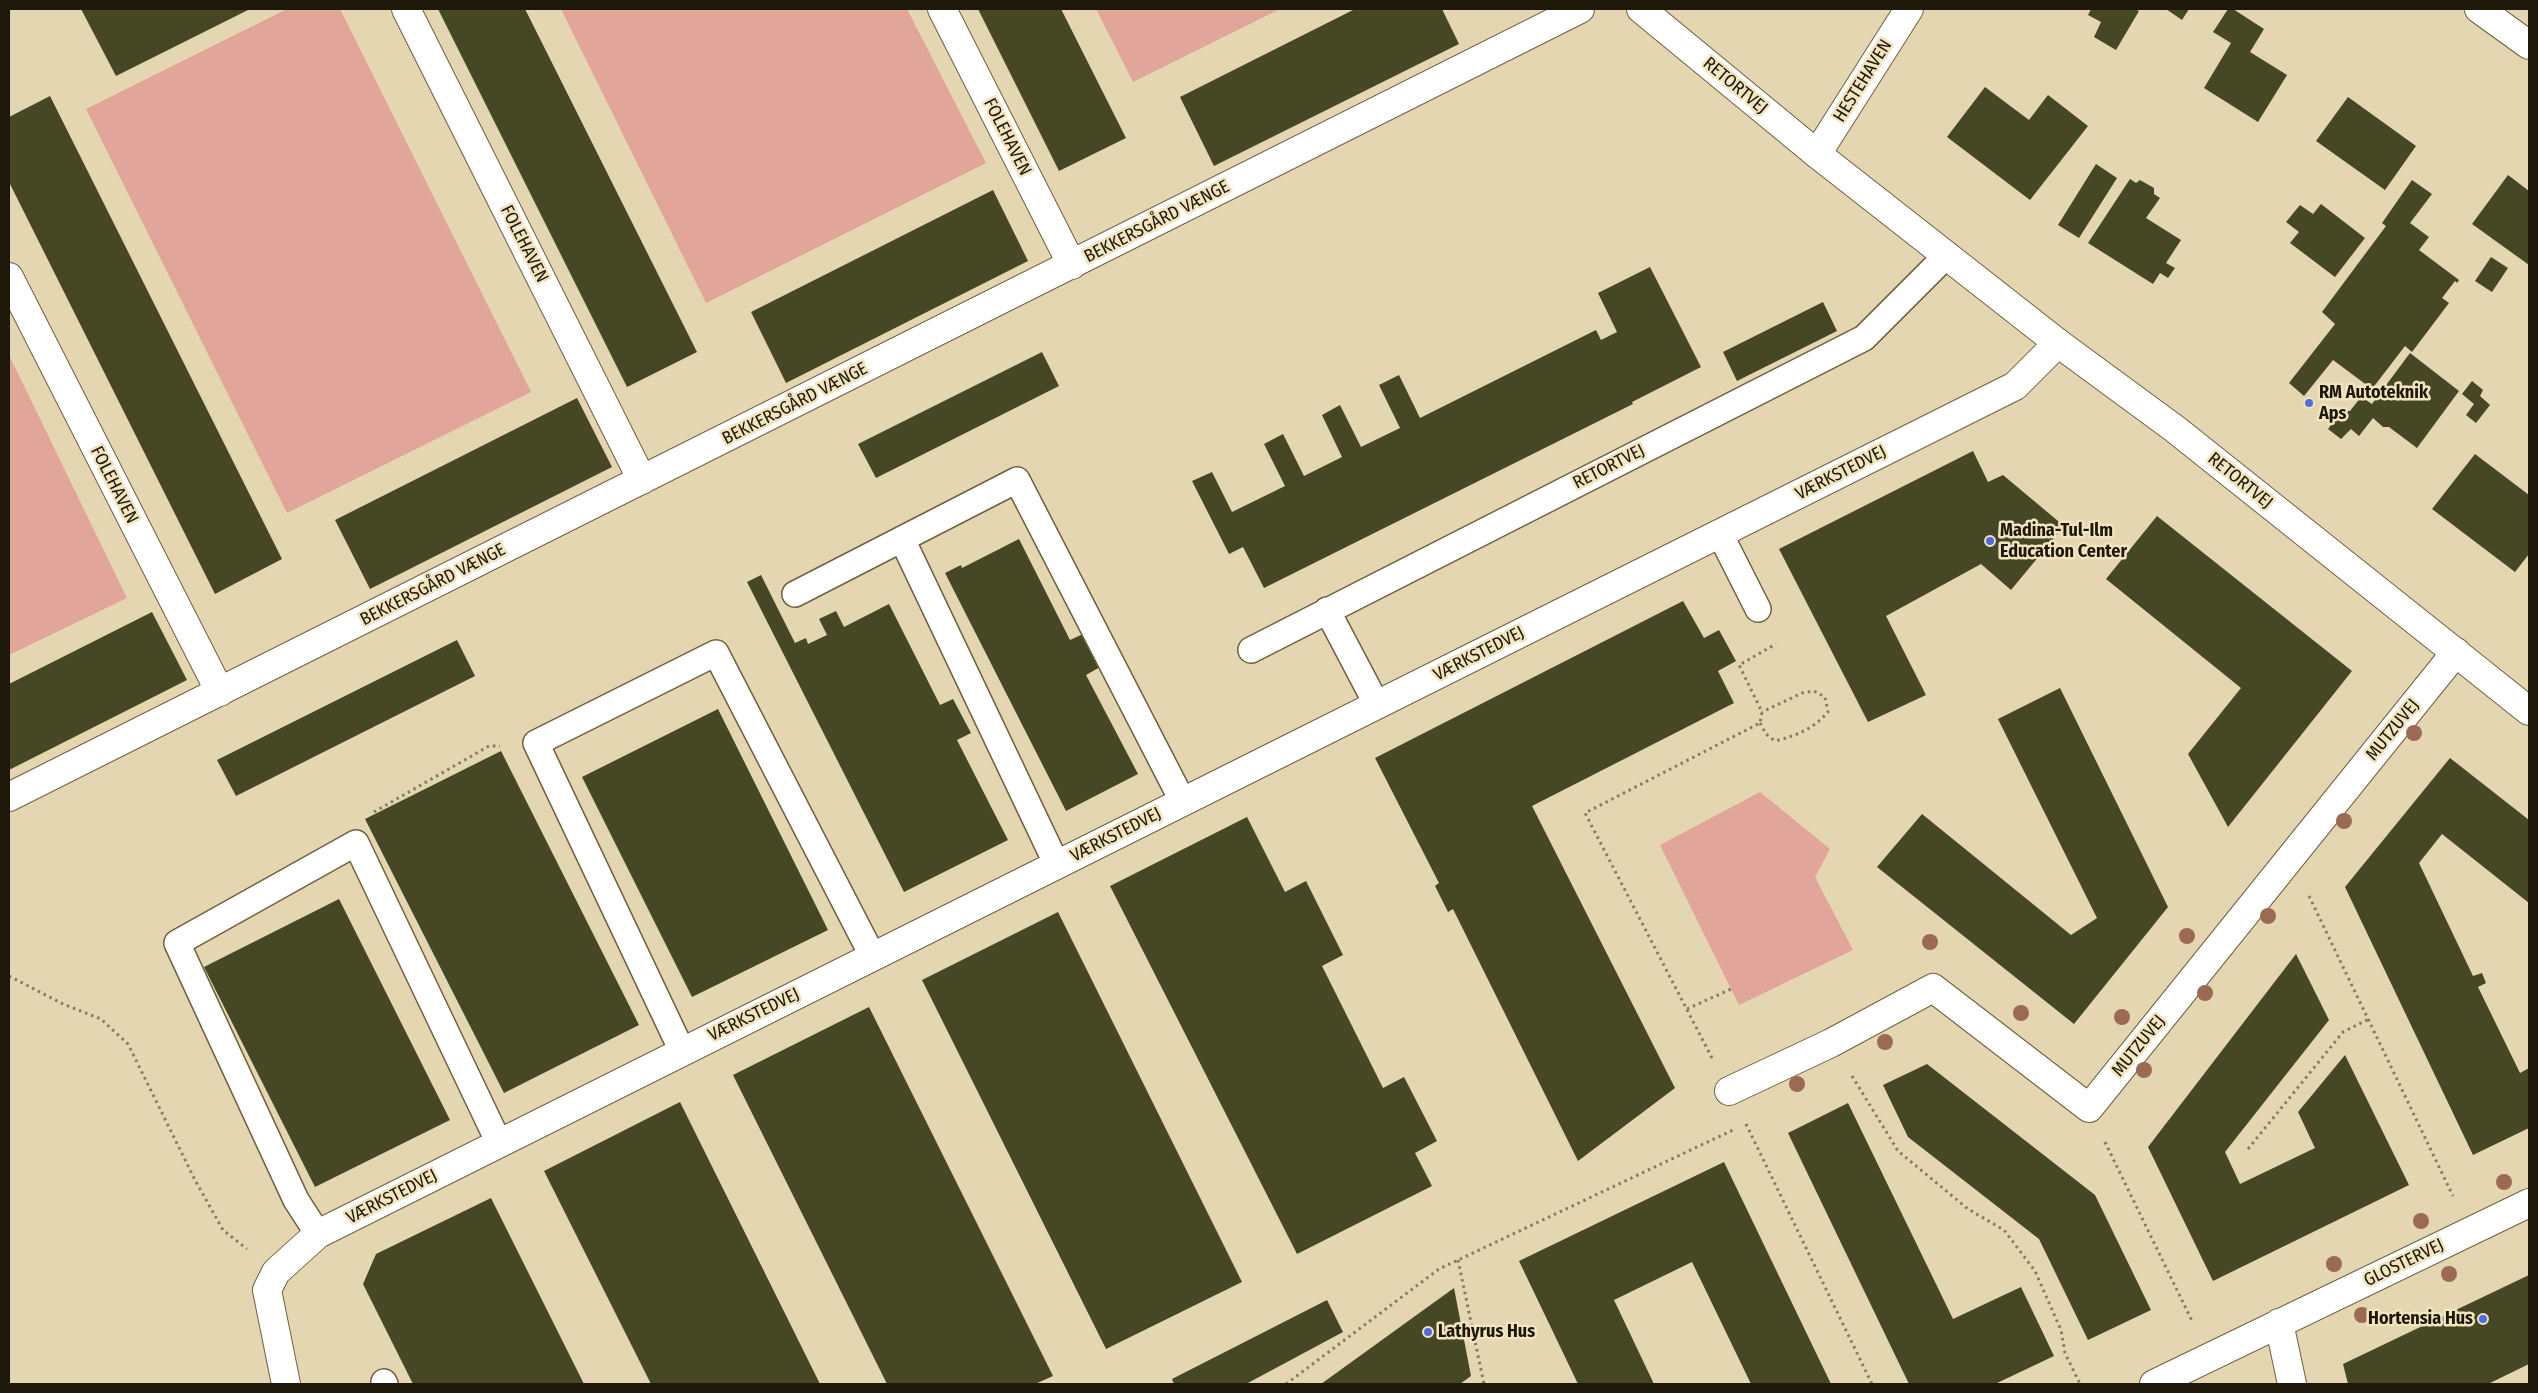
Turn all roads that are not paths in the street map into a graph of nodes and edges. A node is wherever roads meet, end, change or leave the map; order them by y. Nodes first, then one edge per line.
1 (406, 9) edge
2 (942, 9) edge
3 (1580, 9) edge
4 (1641, 9) edge
5 (1908, 9) edge
6 (2479, 9) edge
7 (2529, 45) edge
8 (1817, 154) junction
9 (1947, 256) junction
10 (1072, 265) junction
11 (9, 278) edge
12 (2058, 343) junction
13 (642, 480) junction
14 (1720, 534) junction
15 (902, 539) junction
16 (795, 594) dead end
17 (1758, 609) road end
18 (1327, 610) junction
19 (1250, 650) dead end
20 (2456, 652) junction
21 (220, 692) junction
22 (1377, 705) junction
23 (2529, 711) edge
24 (9, 797) edge
25 (1183, 802) junction
26 (1057, 865) junction
27 (872, 957) junction
28 (682, 1051) junction
29 (1729, 1091) road end
30 (500, 1143) junction
31 (2529, 1203) edge
32 (318, 1234) junction
33 (2279, 1323) junction
34 (286, 1384) edge
35 (2154, 1384) edge
36 (2292, 1384) edge

1 - 13 street, FOLEHAVEN
2 - 10 street, FOLEHAVEN
3 - 10 street, BEKKERSGÅRD VÆNGE
4 - 8 street, RETORTVEJ
5 - 8 street, HESTEHAVEN
6 - 7 street
8 - 9 street, RETORTVEJ
9 - 12 street, RETORTVEJ
9 - 18 lane, RETORTVEJ
10 - 13 street, BEKKERSGÅRD VÆNGE
11 - 21 street, FOLEHAVEN
12 - 14 street, VÆRKSTEDVEJ
12 - 20 street, RETORTVEJ
13 - 21 street, BEKKERSGÅRD VÆNGE
14 - 17 lane
14 - 22 street, VÆRKSTEDVEJ
15 - 16 lane
15 - 25 lane
15 - 26 lane
18 - 19 lane, RETORTVEJ
18 - 22 lane
20 - 23 street, RETORTVEJ
20 - 29 street, MUTZUVEJ
21 - 24 street, BEKKERSGÅRD VÆNGE
22 - 25 street, VÆRKSTEDVEJ
25 - 26 street, VÆRKSTEDVEJ
26 - 27 street, VÆRKSTEDVEJ
27 - 28 street, VÆRKSTEDVEJ
27 - 28 lane
28 - 30 street, VÆRKSTEDVEJ
30 - 32 street, VÆRKSTEDVEJ
30 - 32 lane
31 - 33 street, GLOSTERVEJ
32 - 34 street, VÆRKSTEDVEJ
33 - 35 street, GLOSTERVEJ
33 - 36 street

